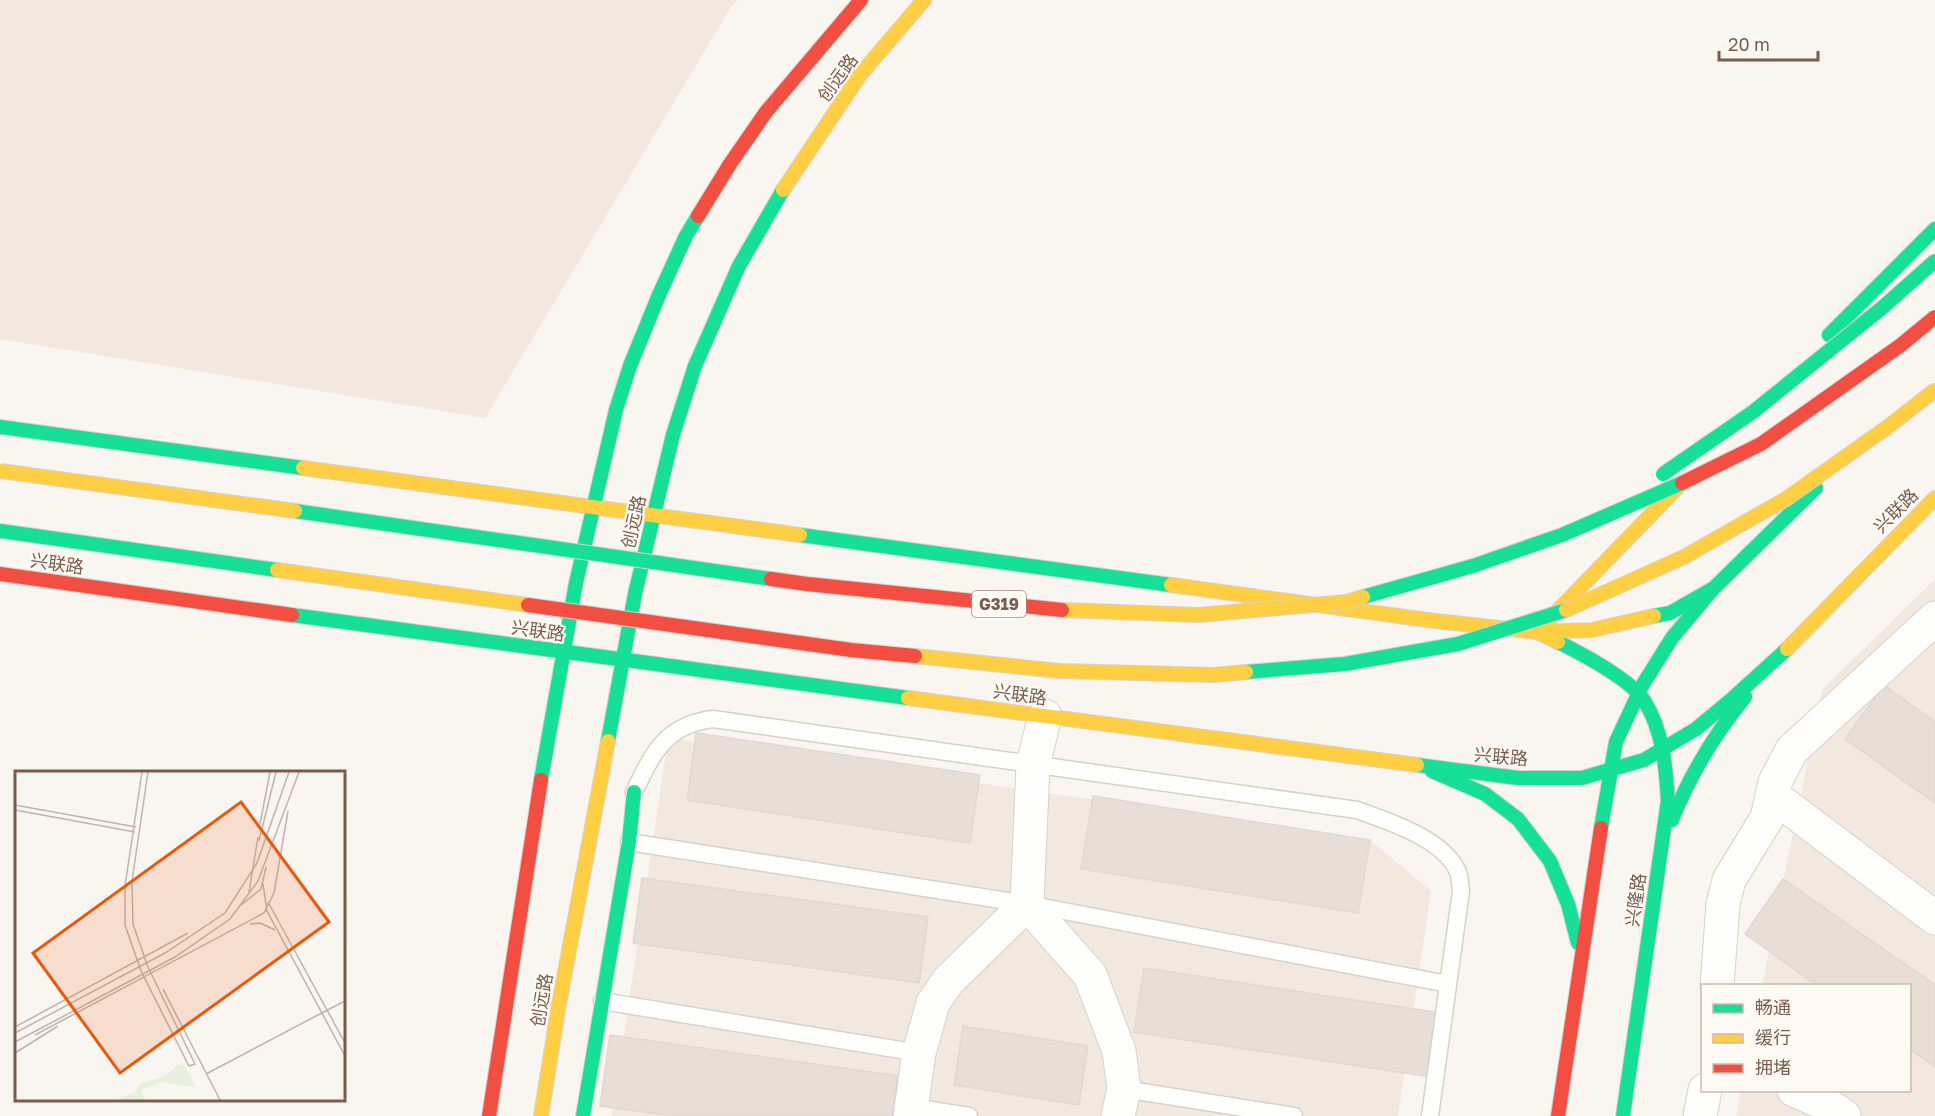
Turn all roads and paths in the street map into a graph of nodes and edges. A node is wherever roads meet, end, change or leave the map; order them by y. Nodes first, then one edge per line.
1 (861, 0) edge
2 (924, 0) edge
3 (1935, 229) edge
4 (1935, 261) edge
5 (1935, 317) edge
6 (1931, 385) edge
7 (0, 427) edge
8 (0, 471) edge
9 (1935, 498) edge
10 (594, 507) junction
11 (654, 516) junction
12 (0, 531) edge
13 (1562, 535) junction
14 (0, 574) edge
15 (1714, 588) junction
16 (1931, 628) edge
17 (1537, 632) junction
18 (563, 652) junction
19 (1782, 653) junction
20 (622, 660) junction
21 (1638, 695) junction
22 (1045, 716) junction
23 (1662, 750) junction
24 (1033, 765) junction
25 (1422, 766) junction
26 (1611, 770) junction
27 (634, 792) joint
28 (1772, 795) junction
29 (629, 842) junction
30 (1661, 853) junction
31 (1027, 904) junction
32 (1935, 918) edge
33 (1582, 957) junction
34 (1448, 984) junction
35 (1717, 984) edge
36 (602, 1001) junction
37 (920, 1053) junction
38 (1705, 1092) edge
39 (1799, 1092) edge
40 (1121, 1102) edge
41 (911, 1111) edge
42 (489, 1116) edge
43 (541, 1116) edge
44 (583, 1116) edge
45 (969, 1116) edge
46 (1294, 1116) edge
47 (1430, 1116) edge
48 (1558, 1116) edge
49 (1623, 1116) edge
50 (1700, 1116) edge
51 (1844, 1116) edge

1 - 10 main road, 创远路
2 - 11 main road, 创远路
3 - 17 main road
4 - 13 main road, bridge
5 - 13 main road, G319, bridge
6 - 12 main road, 兴联路, bridge
6 - 15 main road, 兴联路
7 - 10 main road, 兴联路
8 - 13 main road, G319, bridge
9 - 19 main road, 兴联路
10 - 11 main road, 兴联路
10 - 18 main road, 创远路
11 - 17 main road, 兴联路
11 - 20 main road, 创远路
14 - 18 main road, 兴联路
15 - 17 main road, 兴联路
15 - 21 main road
16 - 28 street
17 - 21 main road, 兴隆路
18 - 20 main road, 兴联路
18 - 42 main road, 创远路
19 - 23 main road, 兴联路
19 - 30 main road
20 - 22 main road, 兴联路
20 - 43 main road, 创远路
21 - 23 main road, 兴隆路
21 - 26 main road
22 - 24 street
22 - 25 main road, 兴联路
23 - 26 main road, 兴联路
23 - 30 main road, 兴隆路
24 - 27 lane
24 - 31 street
24 - 34 lane
25 - 26 main road, 兴联路
25 - 33 main road
26 - 33 main road
27 - 29 main road
28 - 32 street
28 - 35 street
29 - 31 lane
29 - 36 main road
30 - 49 main road, 兴隆路
31 - 34 lane
31 - 37 street
31 - 40 street
33 - 48 main road
34 - 47 lane
36 - 37 lane
36 - 44 main road
37 - 41 street
38 - 50 street
39 - 51 street
40 - 46 lane
41 - 45 lane

